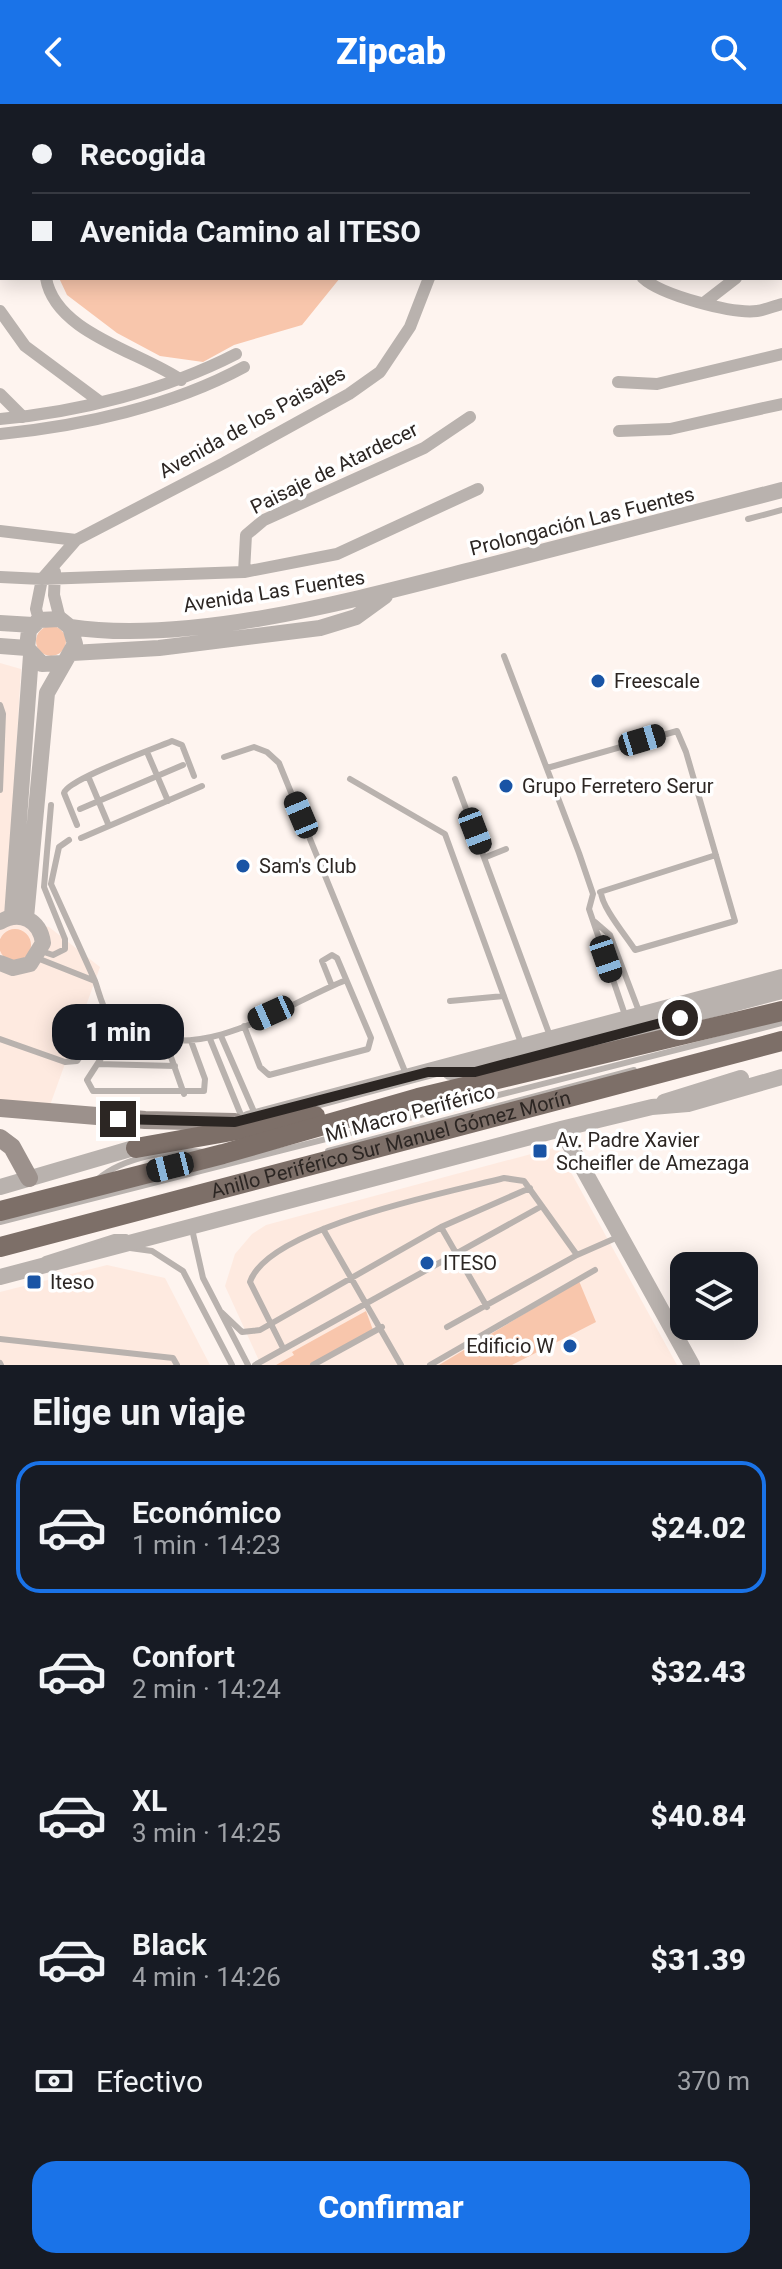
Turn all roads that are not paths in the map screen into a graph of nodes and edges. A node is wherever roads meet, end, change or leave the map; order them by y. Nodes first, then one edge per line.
1 (47, 280) edge
2 (428, 280) edge
3 (645, 280) edge
4 (733, 280) edge
5 (705, 302) junction
6 (782, 304) edge
7 (0, 311) edge
8 (236, 354) dead end
9 (782, 354) edge
10 (244, 367) dead end
11 (178, 378) junction
12 (618, 382) dead end
13 (192, 390) junction
14 (0, 394) edge
15 (99, 401) junction
16 (782, 404) edge
17 (23, 417) junction
18 (470, 417) dead end
19 (0, 419) edge
20 (619, 431) dead end
21 (0, 434) edge
22 (478, 489) dead end
23 (782, 490) edge
24 (782, 510) edge
25 (748, 519) dead end
26 (0, 531) edge
27 (76, 540) junction
28 (244, 572) junction
29 (0, 577) edge
30 (49, 579) junction
31 (392, 590) junction
32 (36, 622) junction
33 (0, 623) edge
34 (65, 623) junction
35 (0, 646) edge
36 (29, 652) junction
37 (504, 656) dead end
38 (67, 658) junction
39 (0, 705) edge
40 (147, 752) junction
41 (224, 757) dead end
42 (1, 762) edge
43 (183, 765) dead end
44 (547, 768) junction
45 (88, 776) junction
46 (157, 776) junction
47 (194, 776) dead end
48 (350, 779) dead end
49 (455, 779) dead end
50 (202, 786) dead end
51 (0, 790) edge
52 (99, 801) junction
53 (168, 801) junction
54 (51, 805) dead end
55 (80, 809) dead end
56 (77, 825) dead end
57 (109, 826) junction
58 (81, 838) dead end
59 (69, 840) dead end
60 (506, 849) dead end
61 (716, 855) junction
62 (486, 857) junction
63 (48, 886) junction
64 (601, 892) junction
65 (593, 894) junction
66 (8, 919) edge
67 (592, 920) junction
68 (39, 955) junction
69 (0, 963) edge
70 (782, 977) edge
71 (346, 980) junction
72 (95, 981) junction
73 (332, 986) junction
74 (782, 991) edge
75 (504, 996) junction
76 (450, 1001) dead end
77 (782, 1011) edge
78 (109, 1017) junction
79 (633, 1017) junction
80 (782, 1023) edge
81 (122, 1026) junction
82 (244, 1026) junction
83 (782, 1031) edge
84 (221, 1036) junction
85 (0, 1039) edge
86 (210, 1039) junction
87 (552, 1039) junction
88 (165, 1040) junction
89 (191, 1041) junction
90 (782, 1041) edge
91 (523, 1046) junction
92 (98, 1064) junction
93 (175, 1066) junction
94 (782, 1067) edge
95 (428, 1072) junction
96 (407, 1077) junction
97 (782, 1077) edge
98 (184, 1094) junction
99 (418, 1098) junction
100 (652, 1107) junction
101 (0, 1108) edge
102 (245, 1120) junction
103 (561, 1129) junction
104 (0, 1138) edge
105 (136, 1148) junction
106 (29, 1178) junction
107 (0, 1187) edge
108 (530, 1188) junction
109 (542, 1206) junction
110 (0, 1211) edge
111 (0, 1222) edge
112 (84, 1226) junction
113 (441, 1227) junction
114 (192, 1228) junction
115 (323, 1229) junction
116 (621, 1236) junction
117 (0, 1238) edge
118 (150, 1239) junction
119 (119, 1246) junction
120 (0, 1247) edge
121 (455, 1253) junction
122 (0, 1254) edge
123 (577, 1255) junction
124 (24, 1270) junction
125 (595, 1270) dead end
126 (0, 1277) edge
127 (351, 1277) junction
128 (367, 1302) junction
129 (487, 1307) junction
130 (220, 1311) junction
131 (270, 1324) junction
132 (382, 1327) junction
133 (447, 1327) dead end
134 (0, 1339) edge
135 (283, 1348) junction
136 (177, 1365) edge
137 (232, 1365) edge
138 (248, 1365) edge
139 (255, 1365) edge
140 (313, 1365) edge
141 (401, 1365) edge
142 (430, 1365) edge
143 (692, 1365) edge

1 - 11 street
2 - 27 street, Avenida de los Paisajes
3 - 5 street
4 - 5 street
5 - 6 street
7 - 15 street
8 - 11 street
9 - 12 street
10 - 13 street
11 - 13 street
11 - 15 street
13 - 21 street
14 - 17 street
15 - 17 street
16 - 20 street
17 - 19 street
18 - 28 street, Paisaje de Atardecer
22 - 28 street
23 - 31 street, Prolongación Las Fuentes
24 - 25 lane
26 - 27 street
27 - 30 street, Avenida de los Paisajes
28 - 30 street
29 - 30 street
30 - 32 street, Avenida de los Paisajes
30 - 34 street, Avenida de los Paisajes
31 - 34 street, Avenida Las Fuentes
31 - 38 street, Avenida Las Fuentes
32 - 33 street
32 - 34 street
32 - 36 street
34 - 38 street
35 - 36 street
36 - 38 street
36 - 66 street
37 - 44 lane
38 - 66 street
39 - 42 lane
40 - 45 lane
40 - 46 lane
40 - 47 lane
41 - 96 lane
42 - 51 lane
43 - 46 lane
44 - 61 lane
44 - 65 lane
45 - 52 lane
45 - 56 lane
46 - 52 lane
46 - 53 lane
48 - 75 lane
49 - 62 lane
50 - 53 lane
52 - 55 lane
52 - 57 lane
53 - 57 lane
54 - 63 lane
57 - 58 lane
59 - 63 lane
60 - 62 lane
61 - 64 lane
61 - 64 lane
62 - 87 lane
63 - 68 lane
63 - 72 lane
64 - 65 lane
65 - 67 lane
66 - 68 street
67 - 79 lane
67 - 79 lane
68 - 69 street
68 - 72 lane
70 - 79 street
71 - 73 lane
71 - 73 lane
71 - 82 lane
72 - 78 lane
73 - 82 lane
74 - 95 street
75 - 76 lane
75 - 91 lane
77 - 99 highway, Anillo Periférico Sur Manuel Gómez Morín
78 - 81 lane
78 - 85 lane
79 - 87 street
80 - 111 lane, Mi Macro Periférico
81 - 88 lane
81 - 92 lane
82 - 84 lane
83 - 117 lane, Mi Macro Periférico
84 - 86 lane
84 - 102 lane
86 - 89 lane
86 - 102 lane
87 - 91 street
88 - 89 lane
88 - 93 lane
89 - 98 lane
90 - 112 highway, Anillo Periférico Sur Manuel Gómez Morín
91 - 95 street
92 - 93 lane
92 - 98 lane
93 - 98 lane
94 - 100 street
95 - 96 street
96 - 102 street
97 - 100 street
99 - 105 highway
99 - 110 highway, Anillo Periférico Sur Manuel Gómez Morín
100 - 103 street
101 - 102 main road
102 - 105 street
103 - 114 street
103 - 116 street
104 - 106 main road
105 - 106 street
106 - 107 street
108 - 109 lane
108 - 113 lane
108 - 115 lane
109 - 121 lane
109 - 123 lane
112 - 120 highway, Anillo Periférico Sur Manuel Gómez Morín
112 - 122 highway
113 - 121 lane
113 - 127 lane
114 - 118 street
114 - 130 lane
115 - 127 lane
115 - 131 lane
116 - 123 lane
116 - 143 street
118 - 119 street
118 - 124 lane
119 - 124 street
119 - 137 lane
121 - 128 lane
121 - 129 lane
123 - 129 lane
124 - 126 street
125 - 142 lane
127 - 128 lane
127 - 131 lane
128 - 132 lane
128 - 135 lane
129 - 133 lane
130 - 131 lane
130 - 138 lane
131 - 135 lane
132 - 140 lane
132 - 141 lane
134 - 136 lane
135 - 139 lane

